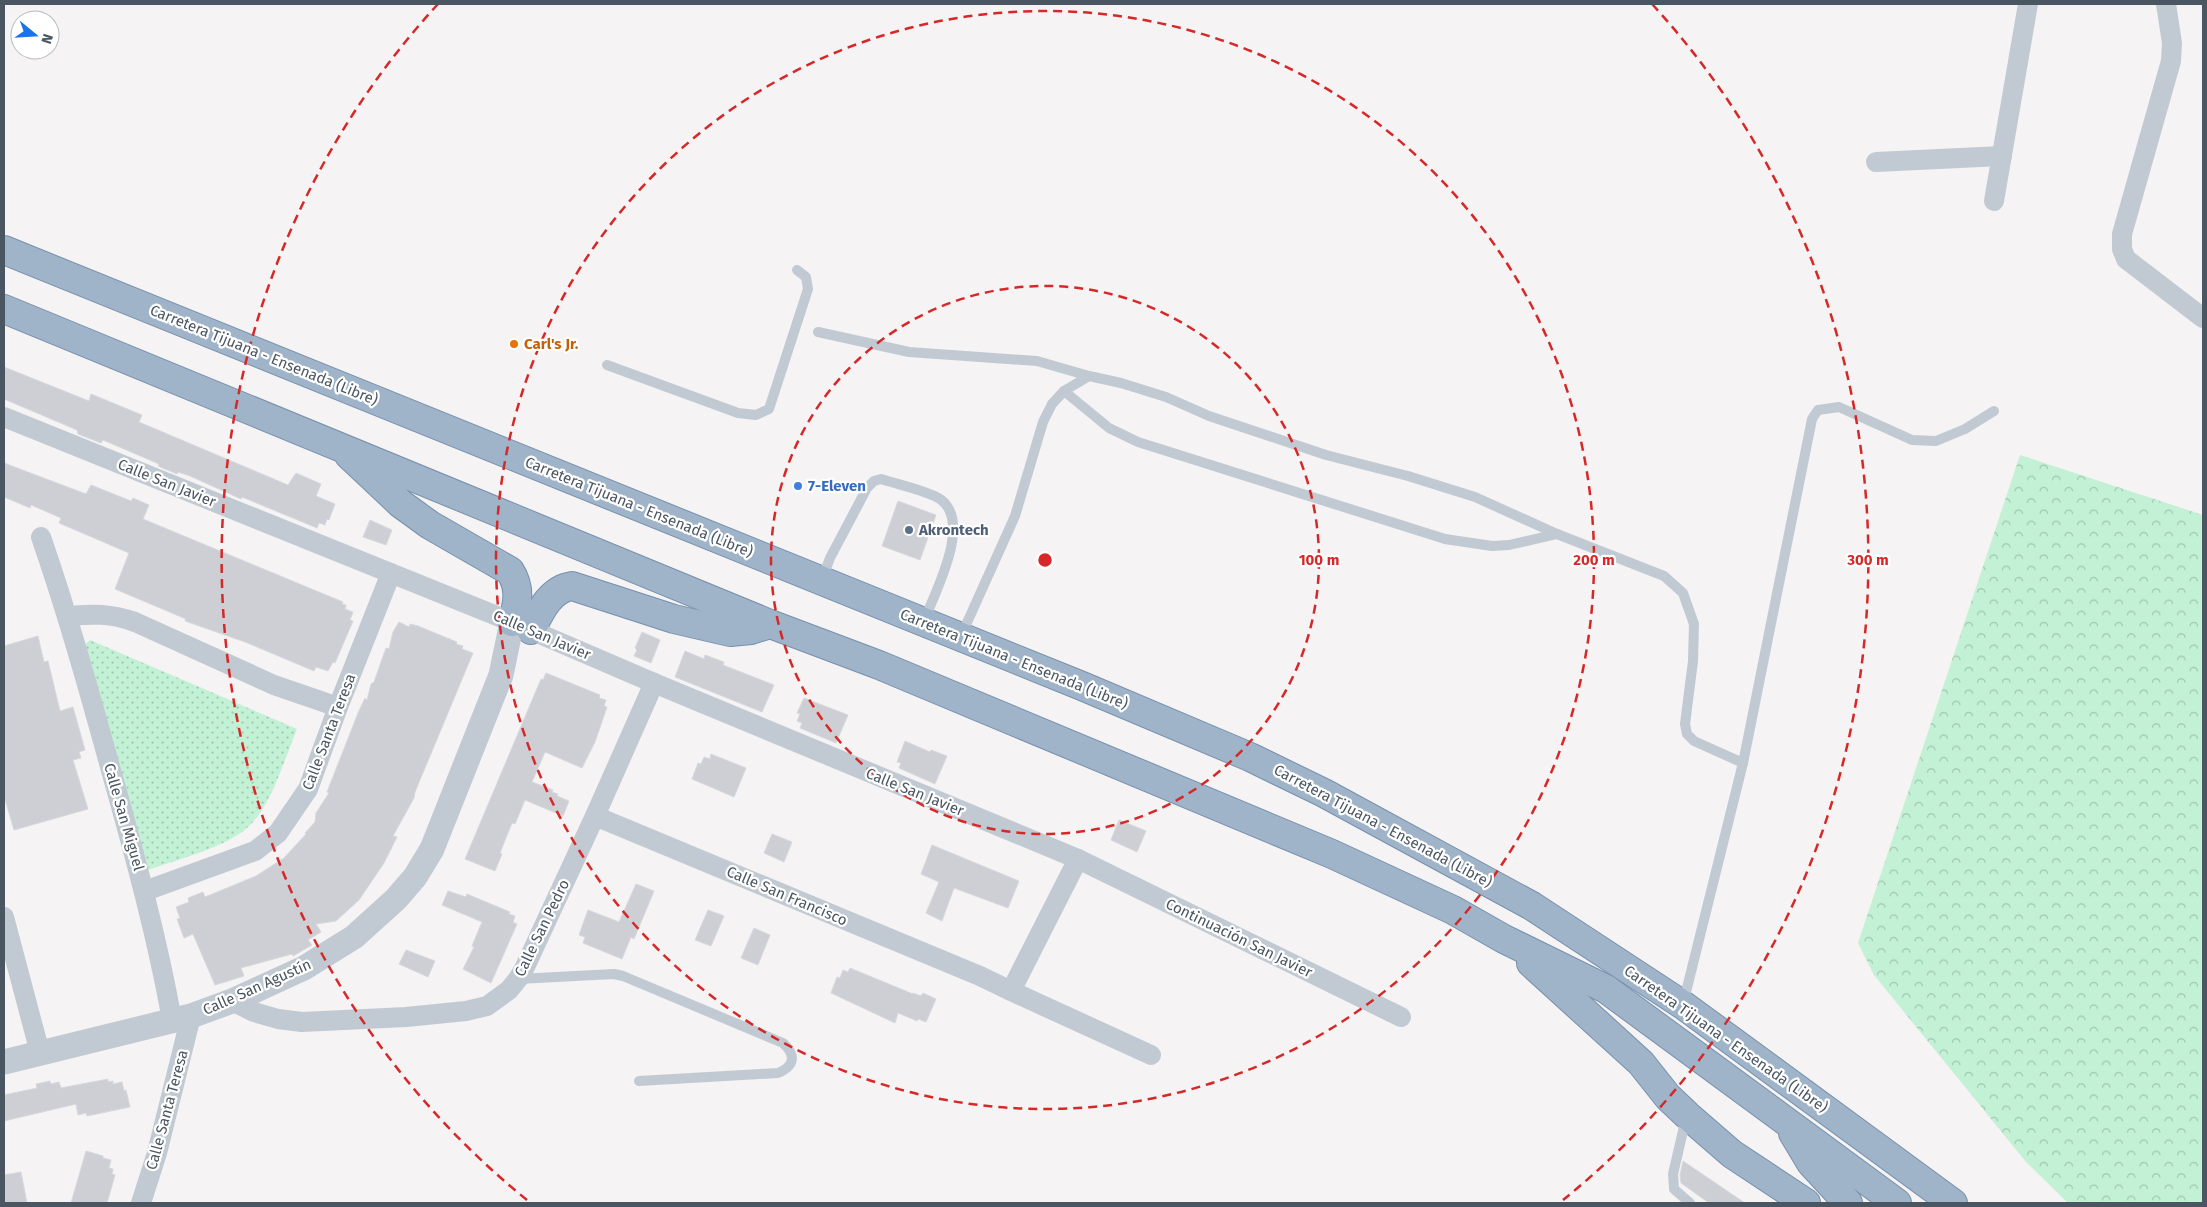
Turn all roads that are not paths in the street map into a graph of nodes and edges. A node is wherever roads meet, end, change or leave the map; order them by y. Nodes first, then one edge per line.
1 (2028, 4) edge
2 (2166, 4) edge
3 (2002, 156) junction
4 (1876, 162) dead end
5 (1994, 201) dead end
6 (4, 250) edge
7 (797, 270) dead end
8 (4, 309) edge
9 (2203, 318) edge
10 (818, 332) dead end
11 (607, 365) dead end
12 (1089, 376) junction
13 (1064, 391) junction
14 (1994, 412) dead end
15 (4, 417) edge
16 (339, 446) junction
17 (1556, 534) junction
18 (41, 538) dead end
19 (391, 573) junction
20 (821, 582) junction
21 (68, 616) junction
22 (924, 622) junction
23 (770, 624) junction
24 (521, 626) junction
25 (960, 636) junction
26 (654, 683) junction
27 (338, 707) junction
28 (1743, 763) junction
29 (595, 816) junction
30 (1078, 859) junction
31 (145, 891) junction
32 (4, 917) edge
33 (1504, 940) junction
34 (518, 980) junction
35 (1011, 991) junction
36 (232, 1001) junction
37 (1683, 1005) junction
38 (1401, 1017) dead end
39 (181, 1018) junction
40 (40, 1053) junction
41 (1151, 1055) dead end
42 (4, 1062) edge
43 (640, 1081) dead end
44 (1687, 1115) junction
45 (1784, 1118) junction
46 (141, 1203) edge
47 (1690, 1203) edge
48 (1806, 1203) edge
49 (1848, 1203) edge
50 (1897, 1203) edge
51 (1953, 1203) edge

1 - 3 street
2 - 9 street
3 - 4 street
3 - 5 street
6 - 20 highway, Carretera Tijuana - Ensenada (Libre)
7 - 11 lane
8 - 16 highway, Carretera Tijuana - Ensenada (Libre)
10 - 12 lane
12 - 13 lane
12 - 17 lane
13 - 17 lane
13 - 25 lane
14 - 28 lane
15 - 19 street, Calle San Javier
16 - 23 highway, Carretera Tijuana - Ensenada (Libre)
16 - 24 highway
17 - 28 lane
18 - 21 street, Calle San Miguel
19 - 24 street, Calle San Javier
19 - 27 street, Calle Santa Teresa
20 - 22 highway, Carretera Tijuana - Ensenada (Libre)
20 - 22 lane
21 - 27 street
21 - 31 street, Calle San Miguel
22 - 25 highway, Carretera Tijuana - Ensenada (Libre)
23 - 24 highway
23 - 33 highway, Carretera Tijuana - Ensenada (Libre)
24 - 26 street, Calle San Javier
24 - 36 street, Calle San Agustín
25 - 37 highway, Carretera Tijuana - Ensenada (Libre)
26 - 29 street, Calle San Pedro
26 - 30 street, Calle San Javier
27 - 31 street, Calle Santa Teresa
28 - 37 lane
29 - 34 street, Calle San Pedro
29 - 35 street, Calle San Francisco
30 - 35 street
30 - 38 street, Continuación San Javier
31 - 39 street, Calle San Miguel
32 - 40 street
33 - 44 highway
33 - 45 highway, Carretera Tijuana - Ensenada (Libre)
34 - 36 street, Calle San Pedro
34 - 43 lane
35 - 41 street, Calle San Francisco
36 - 39 street, Calle San Agustín
37 - 51 highway, Carretera Tijuana - Ensenada (Libre)
39 - 40 street, Calle San Agustín
39 - 46 street, Calle Santa Teresa
40 - 42 street, Calle San Agustín
44 - 47 lane
44 - 48 highway
45 - 49 highway
45 - 50 highway, Carretera Tijuana - Ensenada (Libre)

